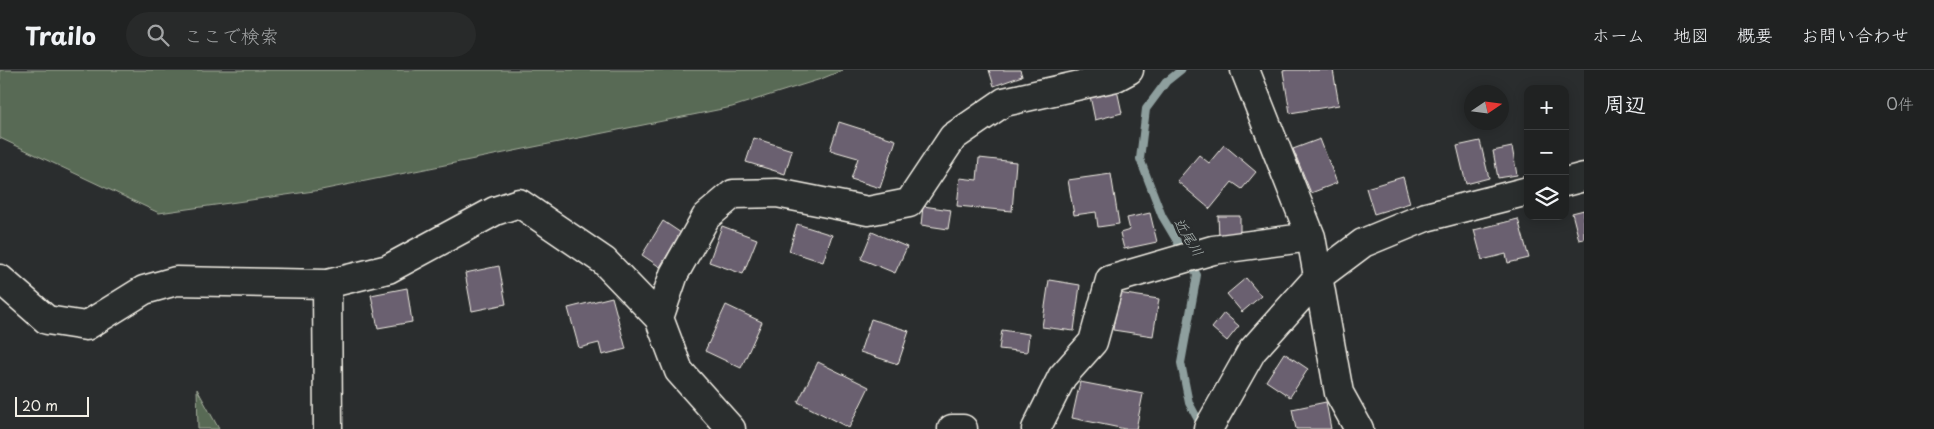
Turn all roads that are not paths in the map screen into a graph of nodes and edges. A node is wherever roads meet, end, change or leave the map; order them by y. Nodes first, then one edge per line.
1 (1129, 70) edge
2 (1245, 70) edge
3 (1584, 177) edge
4 (1569, 181) edge
5 (1524, 192) edge
6 (1311, 237) junction
7 (1319, 276) junction
8 (0, 279) edge
9 (327, 284) junction
10 (659, 318) junction
11 (328, 429) edge
12 (731, 429) edge
13 (952, 429) edge
14 (963, 429) edge
15 (1036, 429) edge
16 (1208, 429) edge
17 (1359, 429) edge

1 - 10 street
2 - 6 street
3 - 4 street
5 - 7 street
6 - 7 street
6 - 15 street
7 - 16 street
7 - 17 street
8 - 9 street
9 - 10 street
9 - 11 street
10 - 12 street
13 - 14 street

